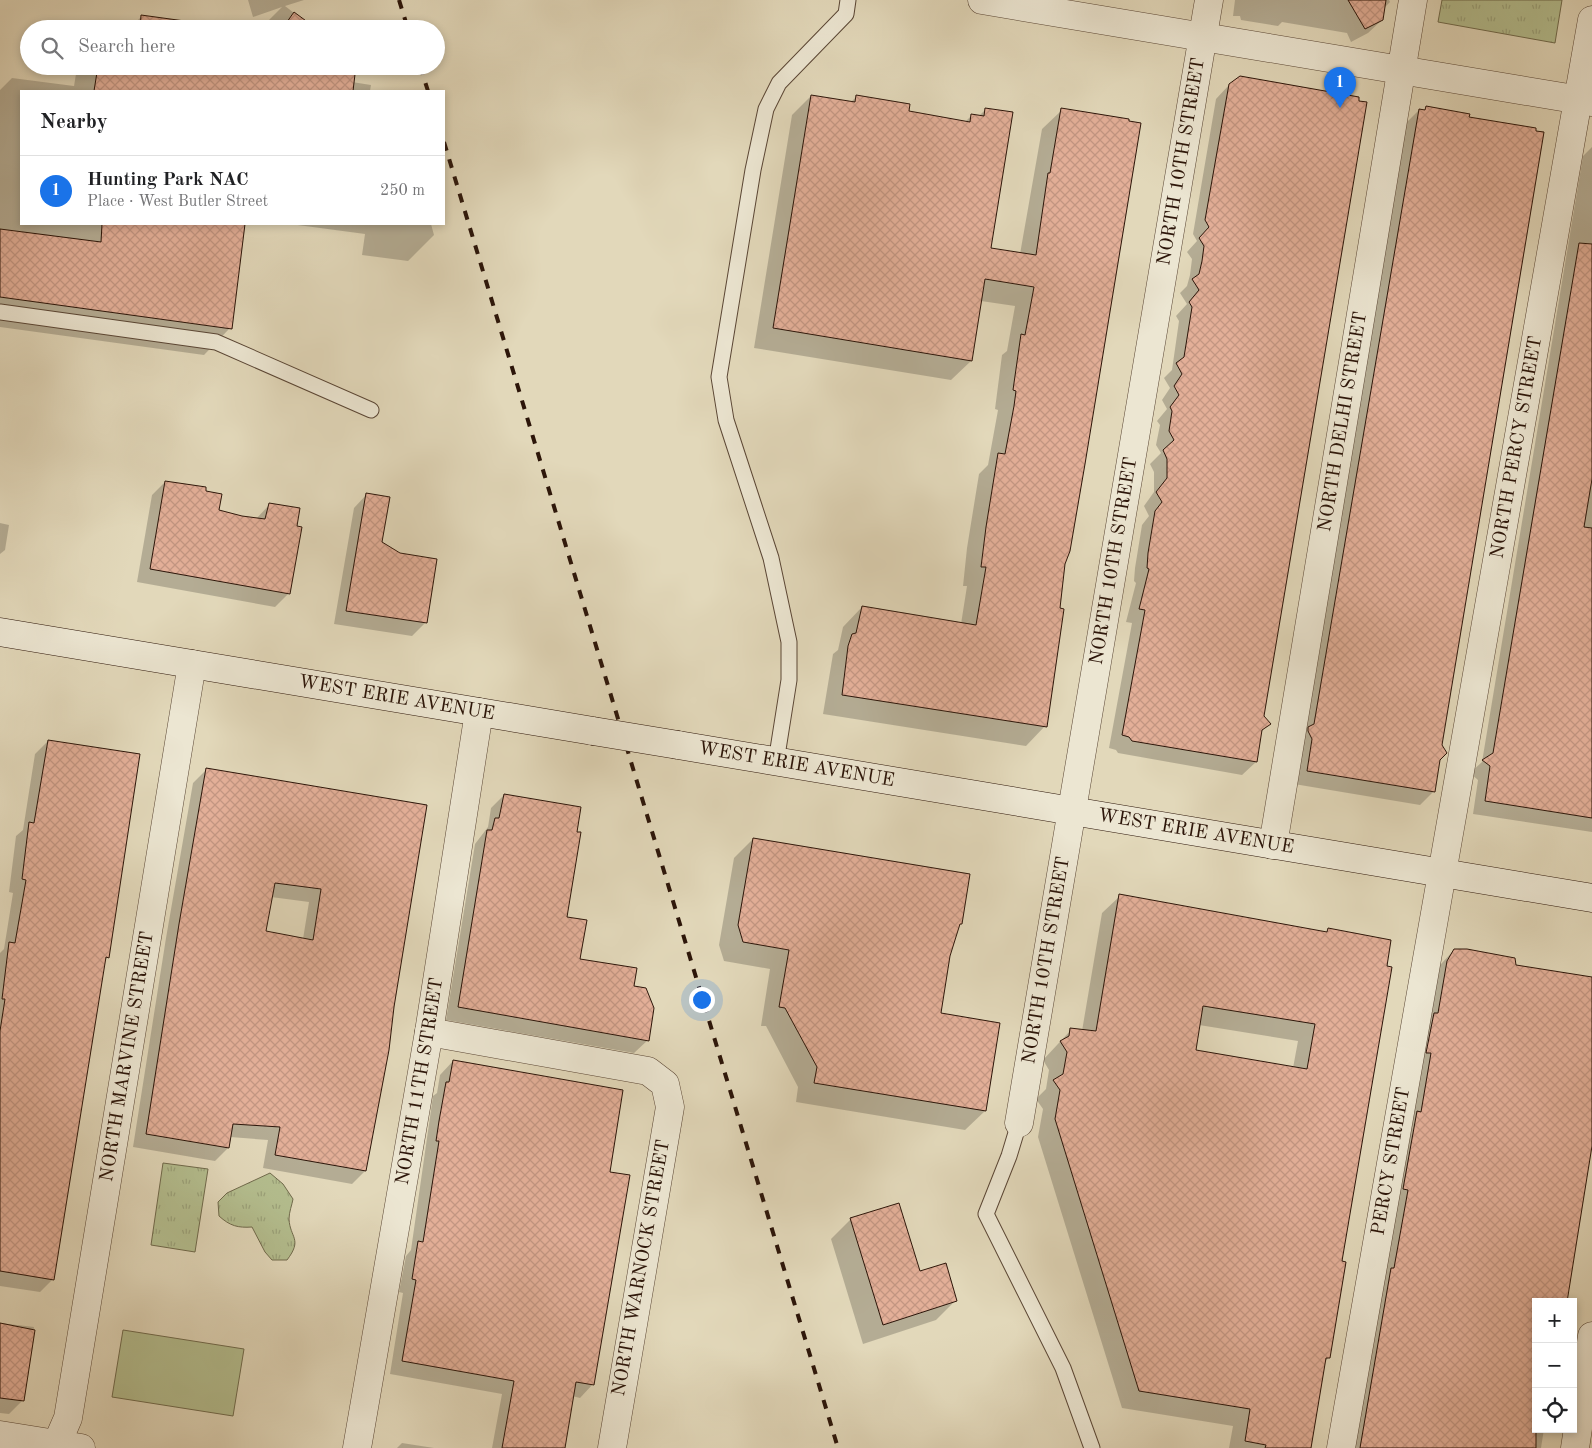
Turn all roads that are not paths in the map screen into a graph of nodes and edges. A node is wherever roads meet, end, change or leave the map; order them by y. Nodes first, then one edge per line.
1 (848, 0) edge
2 (982, 0) edge
3 (1209, 0) edge
4 (1413, 0) edge
5 (1027, 4) edge
6 (1592, 20) edge
7 (1203, 37) junction
8 (1401, 70) junction
9 (1585, 101) edge
10 (0, 312) edge
11 (371, 410) dead end
12 (0, 632) edge
13 (192, 664) junction
14 (480, 712) junction
15 (776, 762) junction
16 (1072, 811) junction
17 (1273, 845) junction
18 (1443, 873) junction
19 (1592, 898) edge
20 (429, 1032) junction
21 (1020, 1123) joint
22 (1592, 1336) edge
23 (0, 1435) edge
24 (65, 1447) edge
25 (357, 1448) edge
26 (612, 1448) edge
27 (1092, 1448) edge
28 (1341, 1448) edge
29 (1575, 1448) edge

1 - 15 lane
2 - 5 street
3 - 7 street, NORTH 10TH STREET
4 - 8 street, NORTH DELHI STREET
5 - 7 street
6 - 9 street, NORTH PERCY STREET
7 - 8 street
7 - 16 street, NORTH 10TH STREET
8 - 9 street
8 - 17 street, NORTH DELHI STREET
9 - 18 street, NORTH PERCY STREET
10 - 11 lane
12 - 13 street, WEST ERIE AVENUE
13 - 14 street, WEST ERIE AVENUE
13 - 24 street, NORTH MARVINE STREET
14 - 15 street, WEST ERIE AVENUE, bridge
14 - 20 street, NORTH 11TH STREET
15 - 16 street, WEST ERIE AVENUE
16 - 17 street, WEST ERIE AVENUE
16 - 21 street, NORTH 10TH STREET
17 - 18 street, WEST ERIE AVENUE
18 - 19 street, WEST ERIE AVENUE
18 - 28 street, PERCY STREET
20 - 25 street, NORTH 11TH STREET
20 - 26 street, NORTH WARNOCK STREET
21 - 27 lane
22 - 29 street
23 - 24 street

